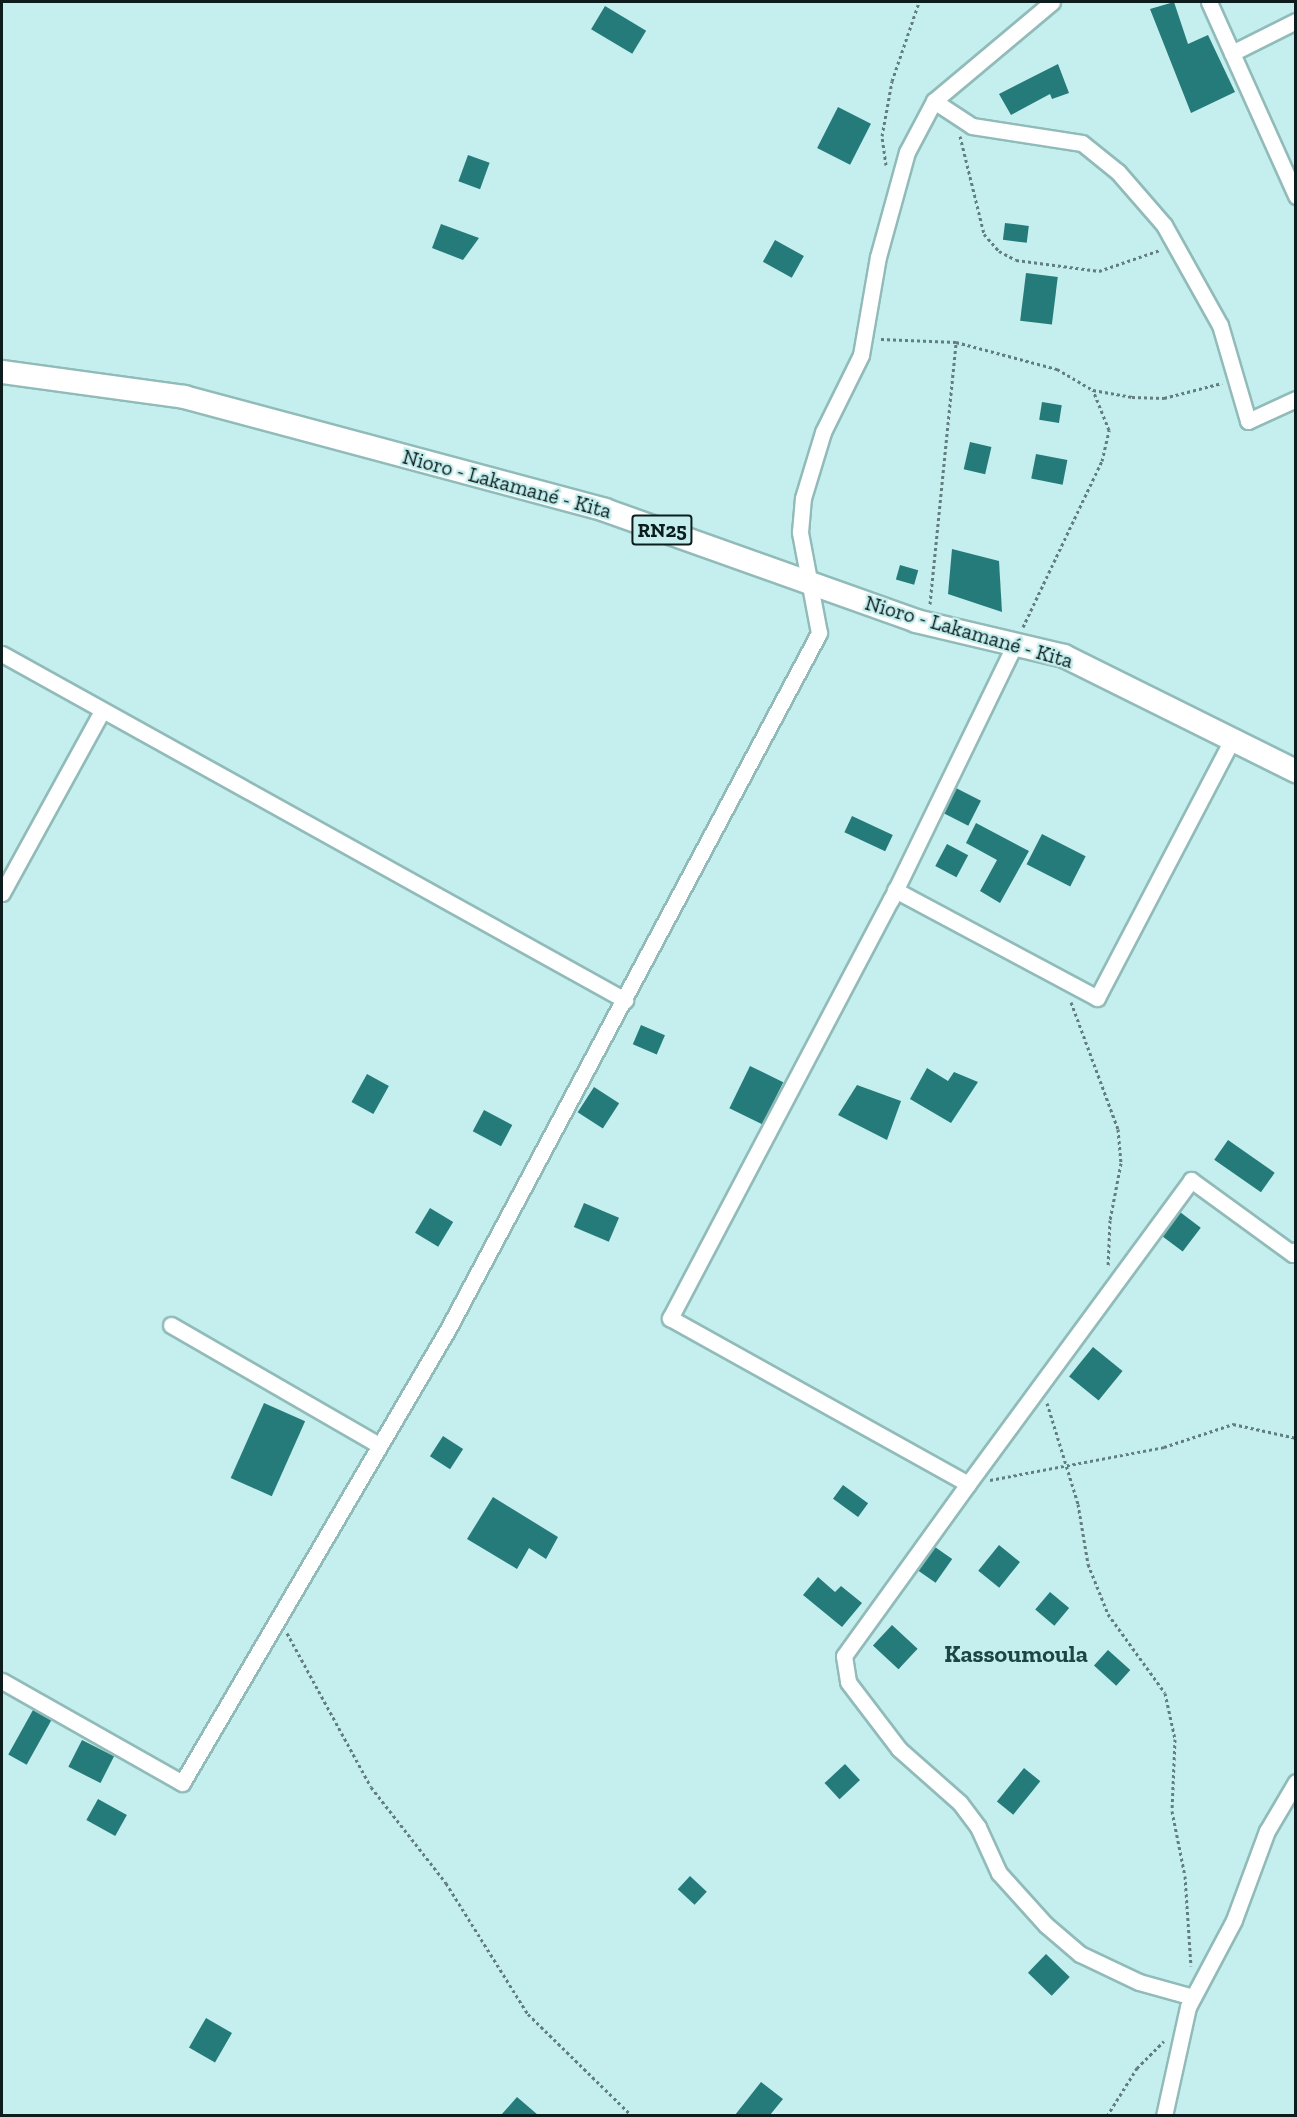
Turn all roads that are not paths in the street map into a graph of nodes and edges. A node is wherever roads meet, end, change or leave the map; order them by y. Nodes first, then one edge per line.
1 (1052, 2) edge
2 (1209, 2) edge
3 (1296, 21) edge
4 (1232, 53) junction
5 (934, 101) junction
6 (1296, 196) edge
7 (2, 372) edge
8 (1296, 399) edge
9 (806, 582) junction
10 (1015, 644) junction
11 (2, 654) edge
12 (102, 711) junction
13 (1233, 738) junction
14 (1296, 771) edge
15 (895, 890) junction
16 (2, 893) edge
17 (625, 1000) junction
18 (1296, 1250) edge
19 (171, 1325) dead end
20 (379, 1445) junction
21 (968, 1484) junction
22 (2, 1681) edge
23 (1296, 1782) edge
24 (1193, 1997) junction
25 (1164, 2115) edge

1 - 5 street
2 - 4 street
3 - 4 street
4 - 6 street
5 - 8 street
5 - 9 street
7 - 9 main road, Nioro - Lakamané - Kita / RN25
9 - 10 main road, Nioro - Lakamané - Kita / RN25
9 - 17 street
10 - 13 main road, Nioro - Lakamané - Kita / RN25
10 - 15 street
11 - 12 street
12 - 16 street
12 - 17 street
13 - 14 main road, Nioro - Lakamané - Kita / RN25
13 - 15 street
15 - 21 street
17 - 20 street
18 - 21 street
19 - 20 street
20 - 22 street
21 - 24 street
23 - 24 street
24 - 25 street

